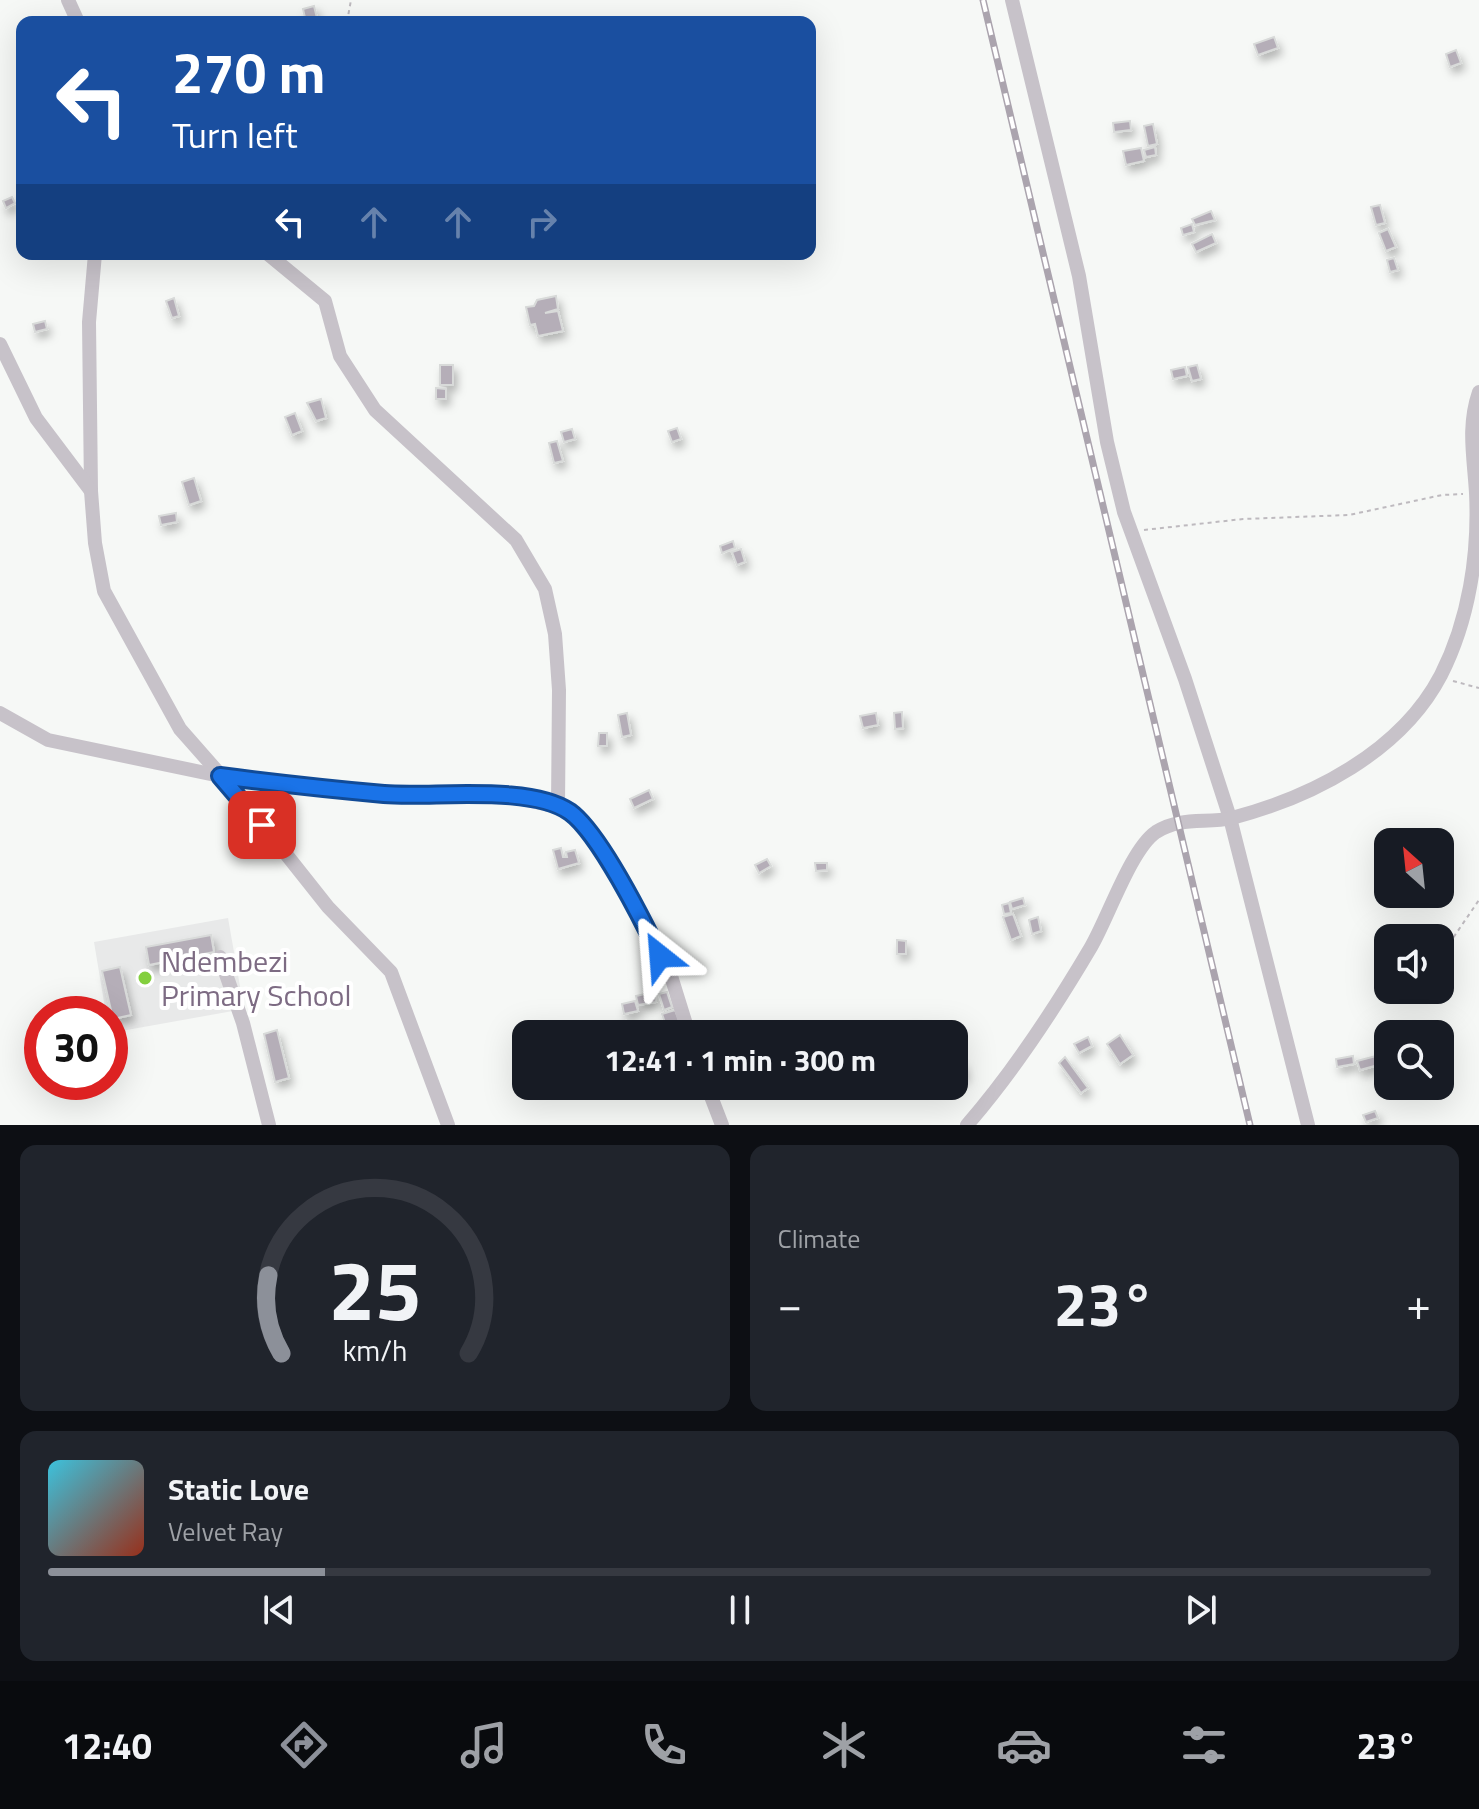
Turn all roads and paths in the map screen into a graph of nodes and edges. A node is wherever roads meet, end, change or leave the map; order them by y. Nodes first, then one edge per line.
1 (1012, 0) edge
2 (94, 260) edge
3 (275, 260) edge
4 (0, 344) edge
5 (1479, 392) edge
6 (91, 491) junction
7 (1476, 494) junction
8 (1131, 531) junction
9 (1440, 677) junction
10 (1479, 688) edge
11 (0, 713) edge
12 (220, 776) junction
13 (558, 806) junction
14 (1230, 818) junction
15 (1479, 900) edge
16 (1454, 937) edge
17 (220, 957) dead end
18 (685, 1020) edge
19 (712, 1100) edge
20 (269, 1125) edge
21 (448, 1125) edge
22 (722, 1125) edge
23 (967, 1125) edge
24 (1308, 1125) edge

1 - 8 street
2 - 6 street
3 - 13 street
4 - 6 street
5 - 7 street
6 - 12 street
7 - 8 path
7 - 9 street
8 - 14 street
9 - 10 path
9 - 14 street
11 - 12 street
12 - 13 street
12 - 21 street
13 - 18 street
14 - 23 street
14 - 24 street
15 - 16 path
17 - 20 street
19 - 22 street

